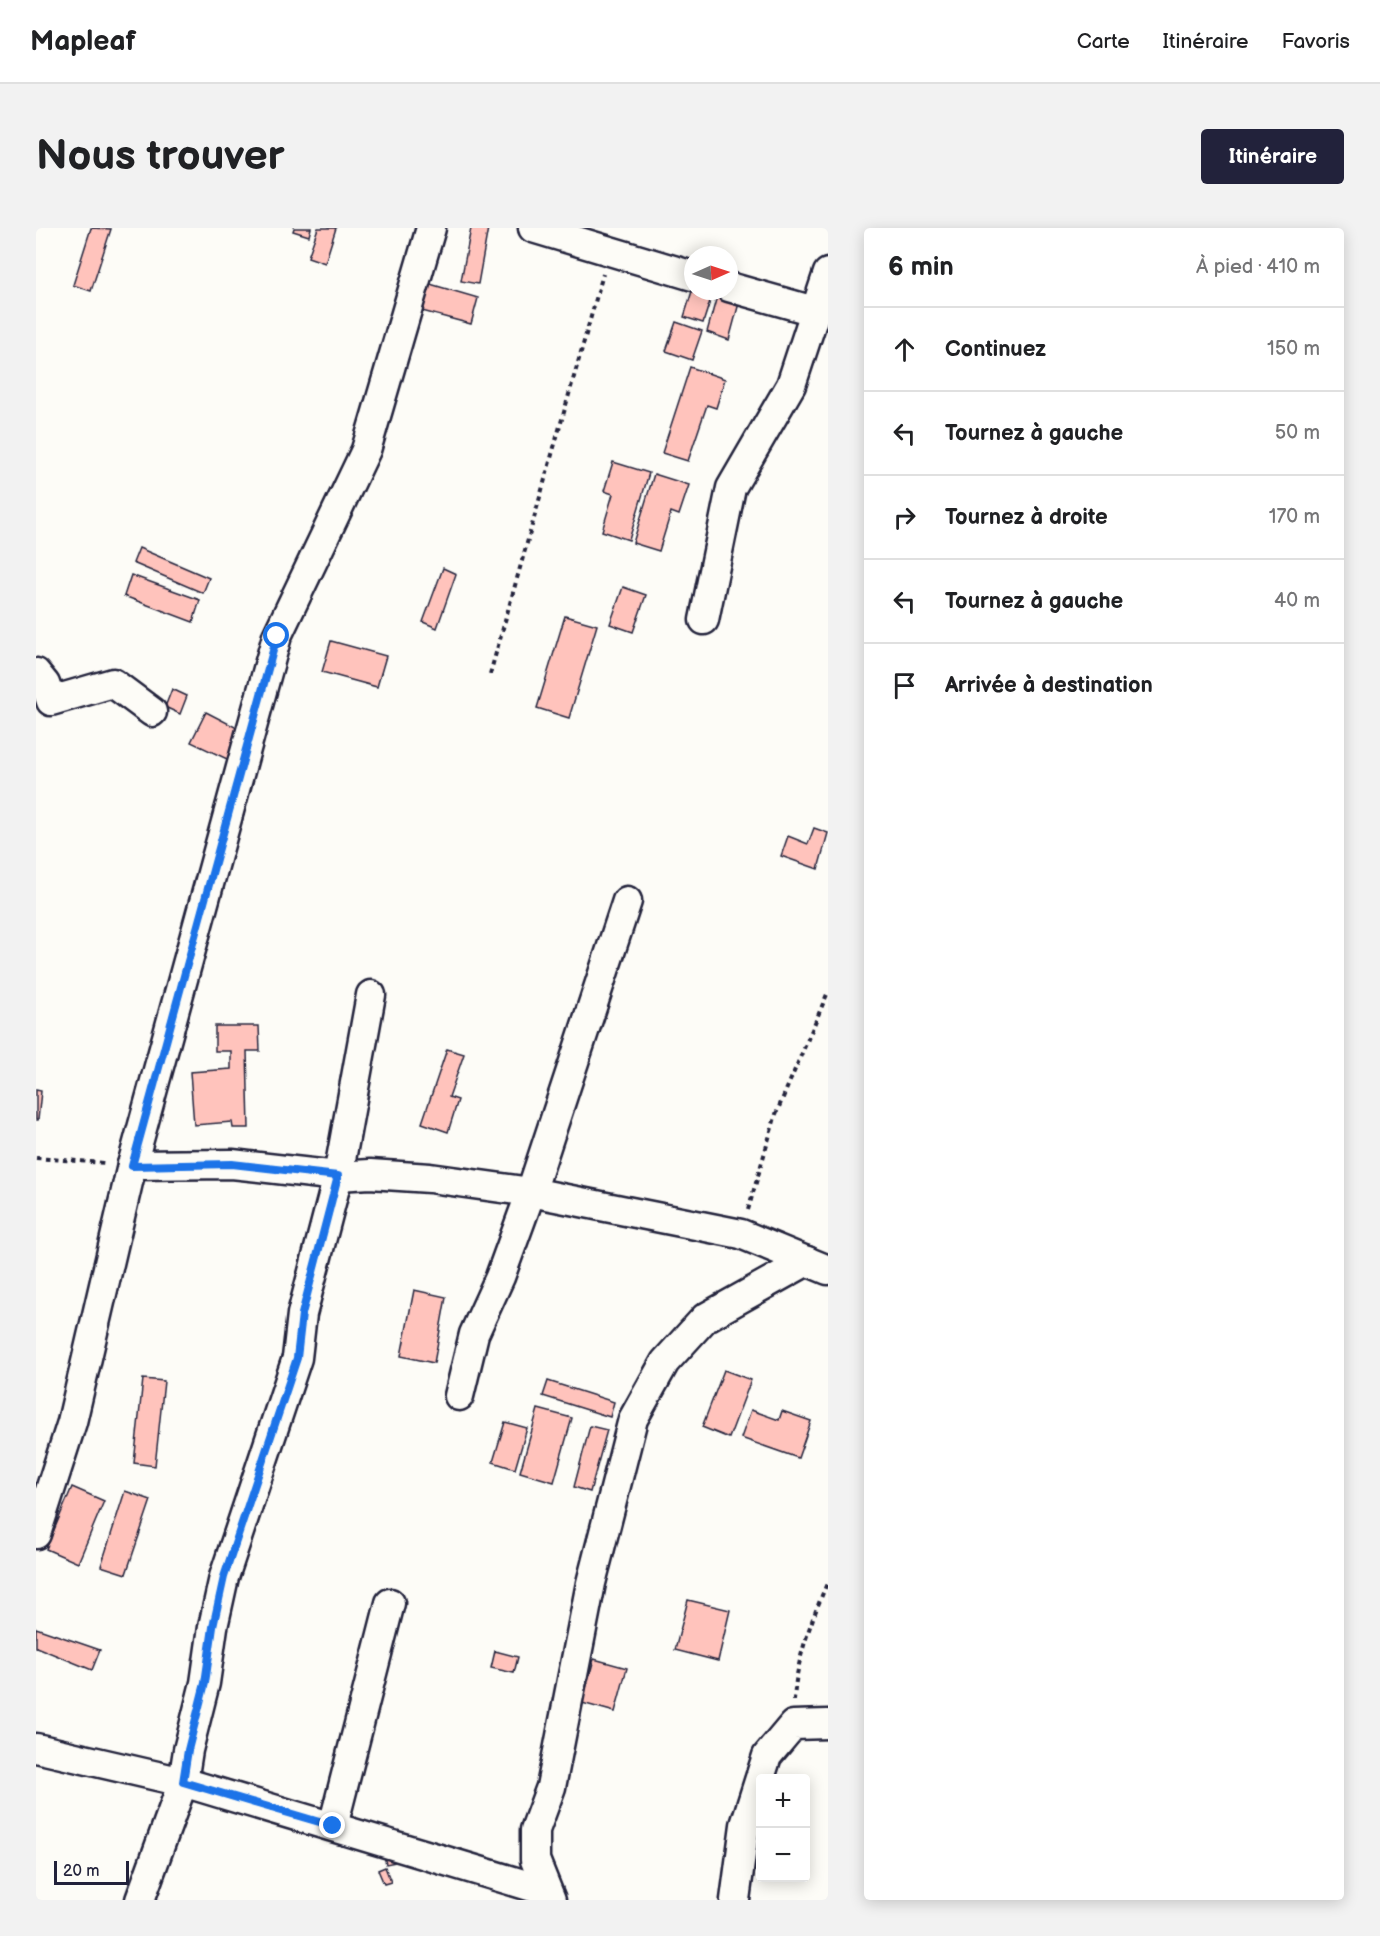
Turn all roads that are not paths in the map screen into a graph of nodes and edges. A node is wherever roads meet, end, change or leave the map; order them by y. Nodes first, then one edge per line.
1 (431, 228) edge
2 (533, 228) edge
3 (684, 273) edge
4 (828, 273) edge
5 (738, 290) edge
6 (814, 311) junction
7 (704, 620) dead end
8 (36, 672) edge
9 (152, 712) dead end
10 (627, 901) dead end
11 (371, 994) dead end
12 (132, 1166) junction
13 (338, 1176) junction
14 (531, 1192) junction
15 (817, 1265) edge
16 (459, 1396) dead end
17 (36, 1534) edge
18 (390, 1603) dead end
19 (828, 1724) edge
20 (36, 1748) edge
21 (183, 1782) junction
22 (333, 1826) junction
23 (549, 1896) edge
24 (140, 1900) edge
25 (735, 1900) edge

1 - 12 street
2 - 3 street
4 - 6 street
5 - 6 street
6 - 7 street
8 - 9 street
10 - 14 street
11 - 13 street
12 - 13 street
12 - 17 street
13 - 14 street
13 - 21 street
14 - 15 street
14 - 16 street
15 - 23 street
18 - 22 street
19 - 25 street
20 - 21 street
21 - 22 street
21 - 24 street
22 - 23 street

